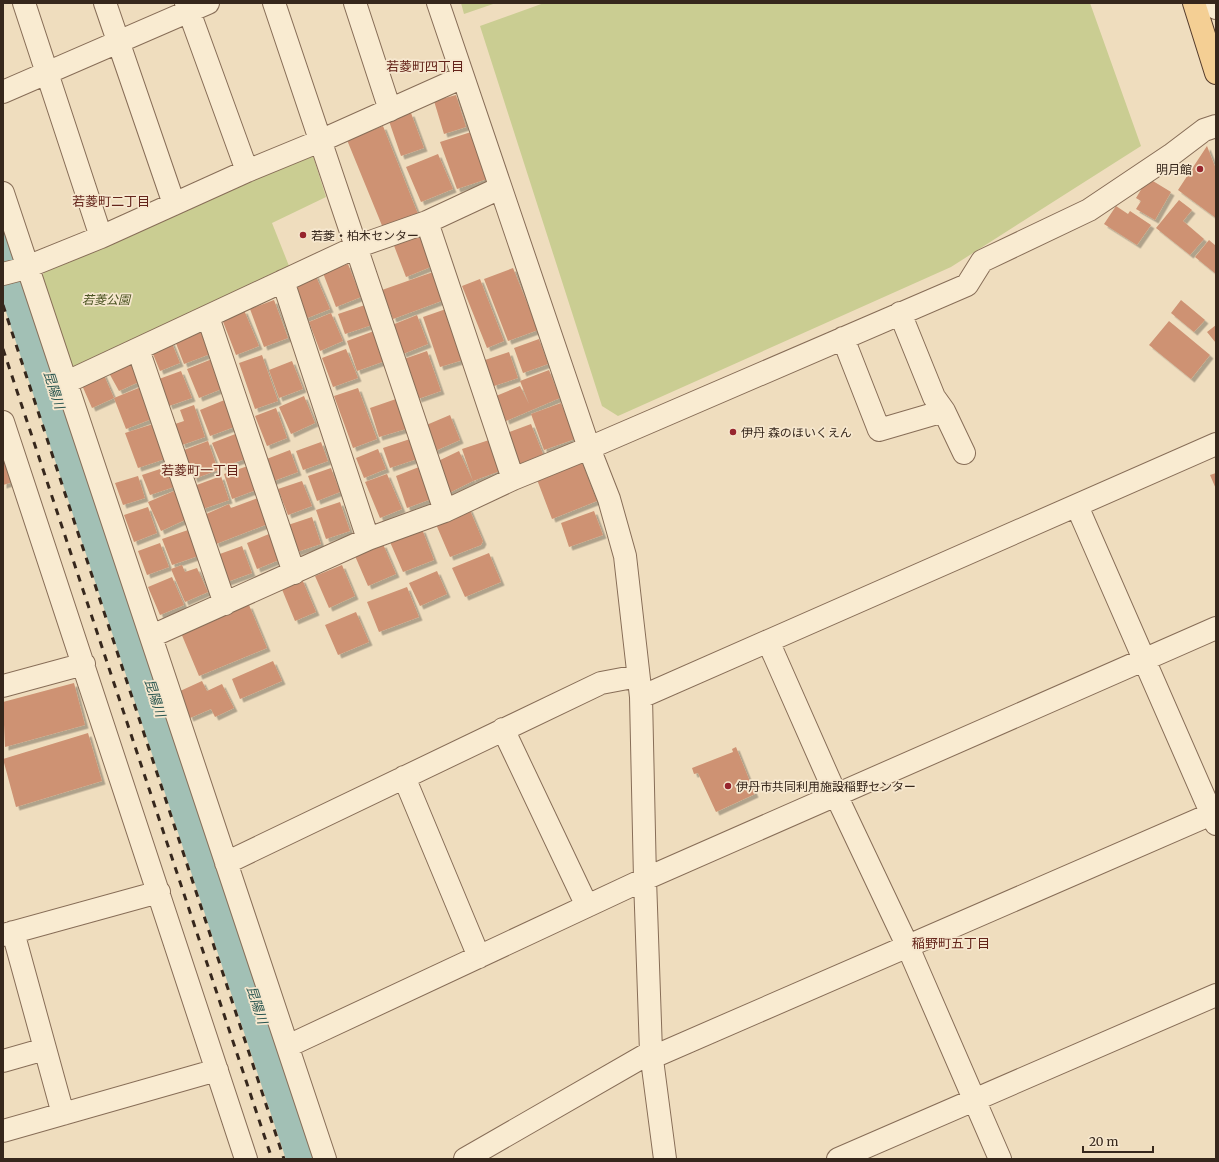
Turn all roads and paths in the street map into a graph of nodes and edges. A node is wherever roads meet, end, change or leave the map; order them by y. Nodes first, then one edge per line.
1 (24, 3) edge
2 (105, 3) edge
3 (274, 3) edge
4 (355, 3) edge
5 (438, 3) edge
6 (1194, 3) edge
7 (1206, 3) edge
8 (194, 6) edge
9 (1216, 8) edge
10 (118, 41) junction
11 (46, 72) junction
12 (1216, 73) edge
13 (463, 77) junction
14 (3, 92) edge
15 (390, 110) junction
16 (1216, 126) edge
17 (320, 141) junction
18 (247, 171) junction
19 (500, 188) junction
20 (3, 192) edge
21 (174, 204) junction
22 (427, 222) junction
23 (101, 237) junction
24 (356, 247) junction
25 (15, 271) edge
26 (282, 281) junction
27 (900, 313) junction
28 (208, 317) junction
29 (843, 338) junction
30 (138, 349) junction
31 (67, 382) junction
32 (944, 411) junction
33 (3, 422) edge
34 (1216, 444) edge
35 (589, 448) junction
36 (964, 453) dead end
37 (513, 479) junction
38 (1077, 506) junction
39 (445, 511) junction
40 (368, 539) junction
41 (294, 573) junction
42 (225, 604) junction
43 (1216, 628) edge
44 (152, 636) junction
45 (768, 641) junction
46 (1144, 660) junction
47 (84, 664) junction
48 (3, 686) edge
49 (640, 686) junction
50 (503, 729) junction
51 (404, 777) junction
52 (836, 795) junction
53 (1214, 817) edge
54 (226, 863) junction
55 (645, 879) junction
56 (159, 892) junction
57 (587, 906) junction
58 (8, 934) edge
59 (908, 947) junction
60 (479, 956) junction
61 (1216, 995) edge
62 (288, 1046) junction
63 (45, 1049) junction
64 (651, 1052) junction
65 (3, 1061) edge
66 (217, 1070) junction
67 (973, 1100) junction
68 (63, 1114) junction
69 (3, 1131) edge
70 (246, 1159) edge
71 (325, 1159) edge
72 (465, 1159) edge
73 (665, 1159) edge
74 (838, 1159) edge
75 (1000, 1159) edge

1 - 11 street
2 - 10 street
3 - 17 street
4 - 15 street
5 - 13 street
6 - 12 main road
7 - 9 street
8 - 10 street
8 - 18 street
10 - 11 street
10 - 21 street
11 - 14 street
11 - 23 street
13 - 15 street
13 - 19 street
15 - 17 street
16 - 27 street
17 - 18 street
17 - 24 street
18 - 21 street
19 - 22 street
19 - 35 street
20 - 25 street
21 - 23 street
22 - 24 street
22 - 37 street
23 - 25 street
24 - 26 street
24 - 39 street
25 - 31 street
26 - 28 street
26 - 40 street
27 - 29 street
27 - 32 street
28 - 30 street
28 - 41 street
29 - 32 street
29 - 35 street
30 - 31 street
30 - 42 street
31 - 44 street
32 - 36 street
33 - 47 street
34 - 38 street
35 - 37 street
35 - 49 street
37 - 39 street
38 - 45 street
38 - 46 street
39 - 40 street
40 - 41 street
41 - 42 street
42 - 44 street
43 - 46 street
44 - 54 street
45 - 49 street
45 - 52 street
46 - 52 street
46 - 53 street
47 - 48 street
47 - 56 street
49 - 50 street
49 - 55 street
50 - 51 street
50 - 57 street
51 - 54 street
51 - 60 street
52 - 55 street
52 - 59 street
53 - 59 street
54 - 62 street
55 - 57 street
55 - 64 street
56 - 58 street
56 - 66 street
57 - 60 street
58 - 63 street
59 - 64 street
59 - 67 street
60 - 62 street
61 - 67 street
62 - 71 street
63 - 65 street
63 - 68 street
64 - 72 street
64 - 73 street
66 - 68 street
66 - 70 street
67 - 74 street
67 - 75 street
68 - 69 street

